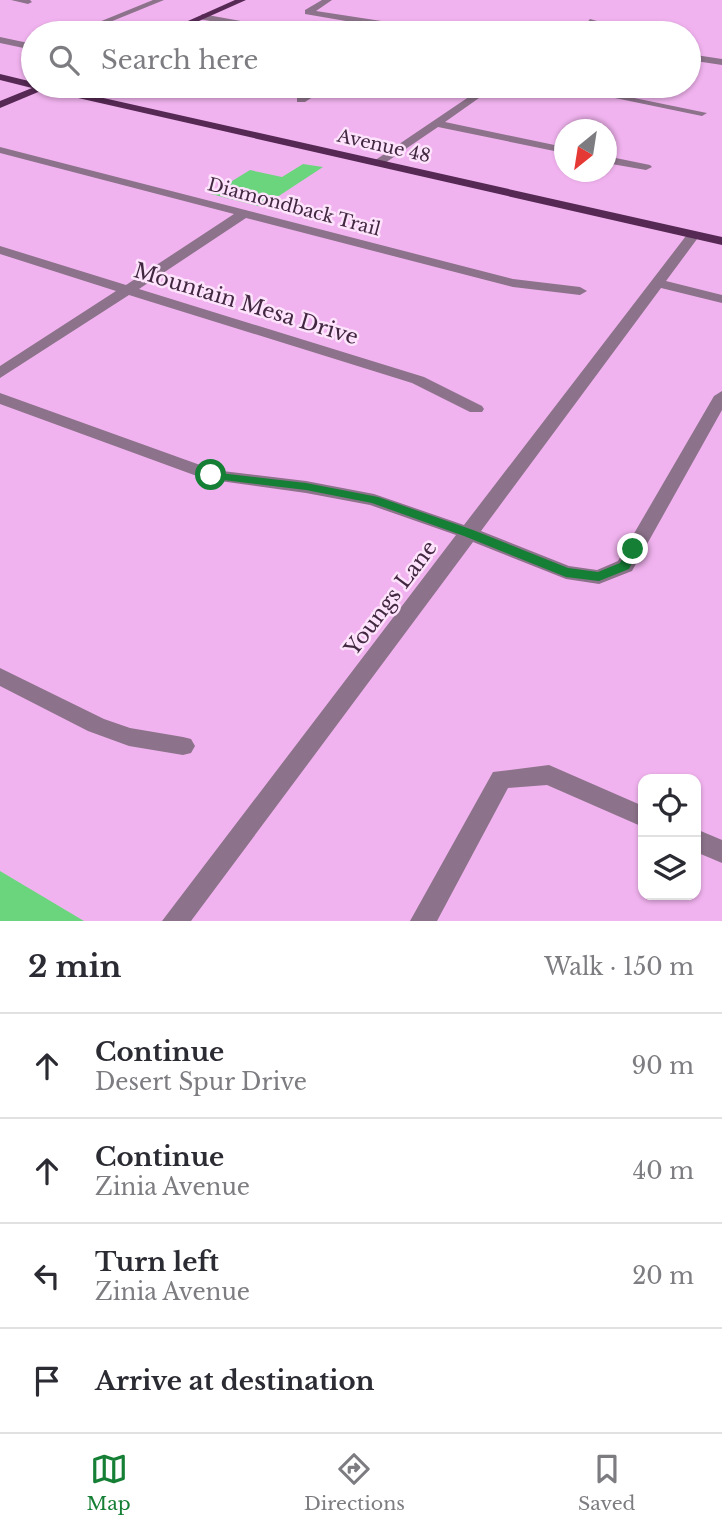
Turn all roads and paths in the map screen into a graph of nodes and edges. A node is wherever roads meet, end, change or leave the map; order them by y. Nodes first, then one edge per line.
1 (15, 0) edge
2 (160, 0) edge
3 (242, 0) edge
4 (304, 0) edge
5 (325, 1) edge
6 (28, 2) dead end
7 (202, 18) junction
8 (107, 21) edge
9 (195, 21) edge
10 (217, 21) edge
11 (360, 21) edge
12 (0, 40) edge
13 (21, 45) edge
14 (701, 59) edge
15 (722, 62) edge
16 (0, 77) edge
17 (21, 82) edge
18 (21, 95) edge
19 (92, 98) edge
20 (304, 98) edge
21 (473, 98) edge
22 (624, 98) edge
23 (301, 100) dead end
24 (0, 105) edge
25 (702, 113) dead end
26 (435, 123) junction
27 (554, 148) edge
28 (0, 150) edge
29 (617, 161) edge
30 (378, 163) junction
31 (646, 167) dead end
32 (246, 212) junction
33 (694, 235) junction
34 (722, 241) edge
35 (0, 250) edge
36 (657, 283) junction
37 (128, 290) junction
38 (580, 291) dead end
39 (722, 299) edge
40 (0, 373) edge
41 (0, 398) edge
42 (720, 403) edge
43 (476, 409) dead end
44 (469, 533) junction
45 (0, 676) edge
46 (183, 746) dead end
47 (638, 815) edge
48 (701, 843) edge
49 (722, 852) edge
50 (175, 921) edge
51 (423, 921) edge

1 - 6 street
2 - 8 street
3 - 7 main road
4 - 5 street
5 - 11 street
7 - 9 main road
7 - 10 street
12 - 13 street
14 - 15 street
16 - 17 main road, Avenue 48
18 - 24 main road
19 - 30 main road, Avenue 48
20 - 23 street
21 - 26 street
22 - 25 street
26 - 27 street
26 - 30 street
28 - 32 street, Diamondback Trail
29 - 31 street
30 - 33 main road, Avenue 48
32 - 37 street
32 - 38 street, Diamondback Trail
33 - 34 main road, Avenue 48
33 - 36 street, Youngs Lane
35 - 37 street, Mountain Mesa Drive
36 - 39 street
36 - 44 street, Youngs Lane
37 - 40 street
37 - 43 street, Mountain Mesa Drive
41 - 44 street
42 - 44 street
44 - 50 street, Youngs Lane
45 - 46 street
47 - 51 street
48 - 49 street

